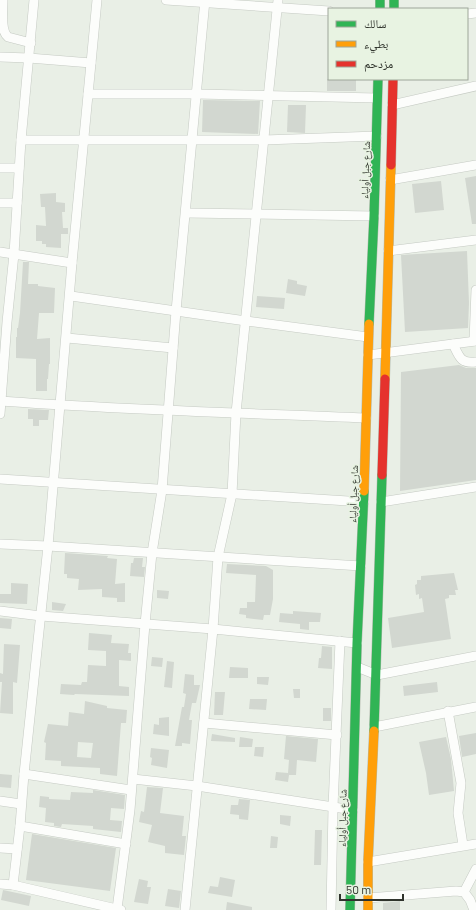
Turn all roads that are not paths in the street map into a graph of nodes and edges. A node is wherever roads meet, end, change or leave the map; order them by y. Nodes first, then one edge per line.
1 (3, 0) edge
2 (34, 0) edge
3 (97, 0) edge
4 (166, 0) edge
5 (205, 2) edge
6 (278, 4) edge
7 (328, 11) edge
8 (30, 43) junction
9 (0, 57) edge
10 (29, 58) junction
11 (91, 64) junction
12 (378, 80) edge
13 (393, 80) edge
14 (476, 86) edge
15 (88, 94) junction
16 (196, 94) junction
17 (268, 96) junction
18 (377, 98) junction
19 (392, 105) junction
20 (377, 136) junction
21 (192, 139) junction
22 (21, 140) junction
23 (84, 140) junction
24 (264, 140) junction
25 (476, 165) edge
26 (0, 168) edge
27 (19, 168) junction
28 (390, 180) junction
29 (0, 203) edge
30 (17, 203) junction
31 (186, 213) junction
32 (256, 214) junction
33 (374, 216) junction
34 (476, 240) edge
35 (388, 251) junction
36 (0, 252) edge
37 (14, 254) junction
38 (72, 263) junction
39 (476, 290) edge
40 (71, 296) junction
41 (176, 311) junction
42 (246, 321) junction
43 (368, 337) junction
44 (66, 338) junction
45 (475, 341) edge
46 (452, 344) junction
47 (173, 348) junction
48 (386, 353) junction
49 (368, 355) junction
50 (476, 362) edge
51 (1, 401) edge
52 (61, 406) junction
53 (168, 411) junction
54 (236, 413) junction
55 (0, 414) edge
56 (366, 418) junction
57 (0, 479) edge
58 (53, 482) junction
59 (476, 487) edge
60 (162, 490) junction
61 (232, 494) junction
62 (364, 502) junction
63 (381, 502) junction
64 (0, 544) edge
65 (48, 546) junction
66 (152, 552) junction
67 (218, 557) junction
68 (361, 566) junction
69 (0, 611) edge
70 (41, 616) junction
71 (145, 624) junction
72 (214, 629) junction
73 (340, 641) junction
74 (357, 643) junction
75 (476, 656) edge
76 (357, 667) junction
77 (377, 675) junction
78 (338, 701) junction
79 (356, 701) junction
80 (476, 707) edge
81 (448, 712) junction
82 (204, 723) junction
83 (374, 727) junction
84 (336, 735) junction
85 (24, 774) junction
86 (133, 779) junction
87 (197, 786) junction
88 (131, 790) junction
89 (0, 801) edge
90 (21, 804) junction
91 (333, 807) junction
92 (353, 810) junction
93 (20, 826) junction
94 (126, 844) junction
95 (476, 844) edge
96 (463, 846) junction
97 (0, 848) edge
98 (17, 849) junction
99 (368, 862) junction
100 (476, 869) edge
101 (0, 884) edge
102 (13, 885) junction
103 (464, 892) junction
104 (368, 898) junction
105 (119, 910) edge
106 (185, 910) edge
107 (331, 910) edge
108 (350, 910) edge
109 (368, 910) edge
110 (474, 910) edge

1 - 8 street
2 - 8 street
3 - 11 street
4 - 5 street
5 - 6 street
5 - 16 street
6 - 7 street
6 - 17 street
8 - 10 street
9 - 10 street
10 - 11 street
10 - 22 street
11 - 15 street
12 - 18 main road, شارع جبل أولياء
13 - 19 main road
14 - 19 street
15 - 16 street
15 - 23 street
16 - 17 street
16 - 21 street
17 - 18 street
17 - 24 street
18 - 20 main road, شارع جبل أولياء
19 - 28 main road
20 - 24 street
20 - 33 main road, شارع جبل أولياء
21 - 23 street
21 - 24 street
21 - 31 street
22 - 23 street
22 - 27 street
23 - 38 street
24 - 32 street
25 - 28 street
26 - 27 street
27 - 30 street
28 - 35 main road
29 - 30 street
30 - 37 street
31 - 32 street
31 - 41 street
32 - 33 street
32 - 42 street
33 - 43 main road, شارع جبل أولياء
34 - 35 street
35 - 48 main road
36 - 37 street
37 - 38 street
37 - 51 street
38 - 40 street
39 - 45 street
40 - 41 street
40 - 44 street
41 - 42 street
41 - 47 street
42 - 43 street
42 - 54 street
43 - 49 main road, شارع جبل أولياء
44 - 47 street
44 - 52 street
45 - 46 street
46 - 48 street
46 - 50 street
47 - 53 street
48 - 49 street
48 - 63 main road
49 - 56 main road, شارع جبل أولياء
51 - 52 street
51 - 55 street
52 - 53 street
52 - 58 street
53 - 54 street
53 - 60 street
54 - 56 street
54 - 61 street
56 - 62 main road, شارع جبل أولياء
57 - 58 street
58 - 60 street
58 - 65 street
59 - 63 street
60 - 61 street
60 - 66 street
61 - 62 street
61 - 67 street
62 - 68 main road, شارع جبل أولياء
63 - 77 main road
64 - 65 street
65 - 66 street
65 - 70 street
66 - 67 street
66 - 71 street
67 - 68 street
67 - 72 street
68 - 74 main road, شارع جبل أولياء
69 - 70 street
70 - 71 street
70 - 85 street
71 - 72 street
71 - 86 street
72 - 73 street
72 - 82 street
73 - 74 street
73 - 78 street
74 - 76 main road, شارع جبل أولياء
75 - 77 street
76 - 77 street
76 - 79 main road, شارع جبل أولياء
77 - 83 main road
78 - 79 street
78 - 84 street
79 - 92 main road, شارع جبل أولياء
80 - 81 street
81 - 83 street
81 - 96 street
82 - 84 street
82 - 87 street
83 - 99 main road
84 - 91 street
85 - 88 street
85 - 90 street
86 - 87 street
86 - 88 street
87 - 91 street
87 - 106 street
88 - 94 street
89 - 90 street
90 - 93 street
91 - 92 street
91 - 107 street
92 - 108 main road, شارع جبل أولياء
93 - 94 street
93 - 98 street
94 - 105 street
95 - 96 street
96 - 99 street
97 - 98 street
98 - 102 street
99 - 104 main road
100 - 103 street
101 - 102 street
102 - 105 street
103 - 104 street
103 - 110 street
104 - 109 main road

